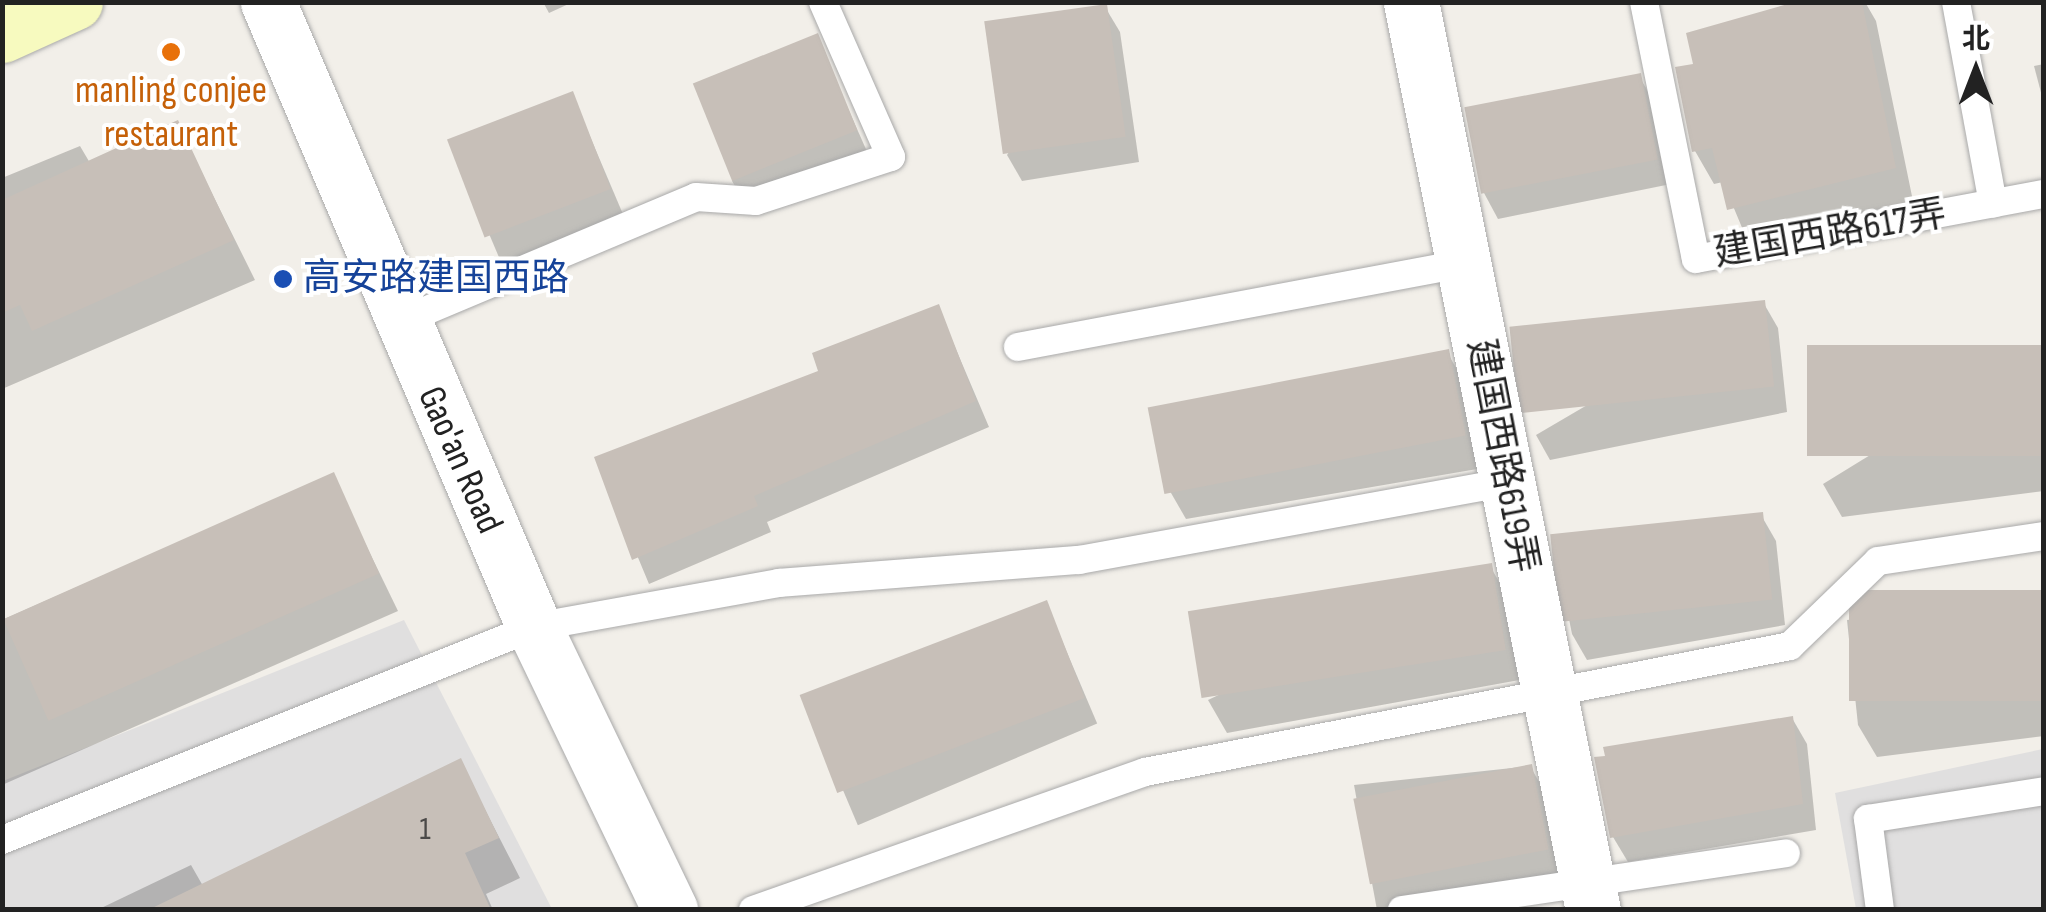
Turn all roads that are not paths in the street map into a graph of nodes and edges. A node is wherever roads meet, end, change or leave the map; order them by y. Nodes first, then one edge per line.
1 (76, 2) edge
2 (268, 2) edge
3 (1410, 2) edge
4 (1644, 2) edge
5 (1956, 2) edge
6 (832, 4) edge
7 (2, 36) edge
8 (2044, 194) edge
9 (1993, 204) junction
10 (1464, 264) junction
11 (399, 322) junction
12 (1018, 347) dead end
13 (1506, 482) junction
14 (2044, 536) edge
15 (534, 627) junction
16 (1550, 693) junction
17 (2044, 791) edge
18 (2, 840) edge
19 (1786, 853) dead end
20 (1590, 897) edge
21 (670, 910) edge
22 (753, 910) edge
23 (1402, 910) edge
24 (1880, 910) edge

1 - 7 street
2 - 11 street, Gao'an Road
3 - 10 street, 建国西路619弄
4 - 9 lane, 建国西路617弄
5 - 9 lane
6 - 11 lane
8 - 9 lane, 建国西路617弄
10 - 12 lane
10 - 13 street, 建国西路619弄
11 - 15 street, Gao'an Road
13 - 15 lane
13 - 16 street, 建国西路619弄
14 - 16 lane
15 - 18 lane
15 - 21 street, Gao'an Road
16 - 20 street, 建国西路619弄
16 - 22 lane
17 - 24 lane
19 - 20 lane
20 - 23 lane

